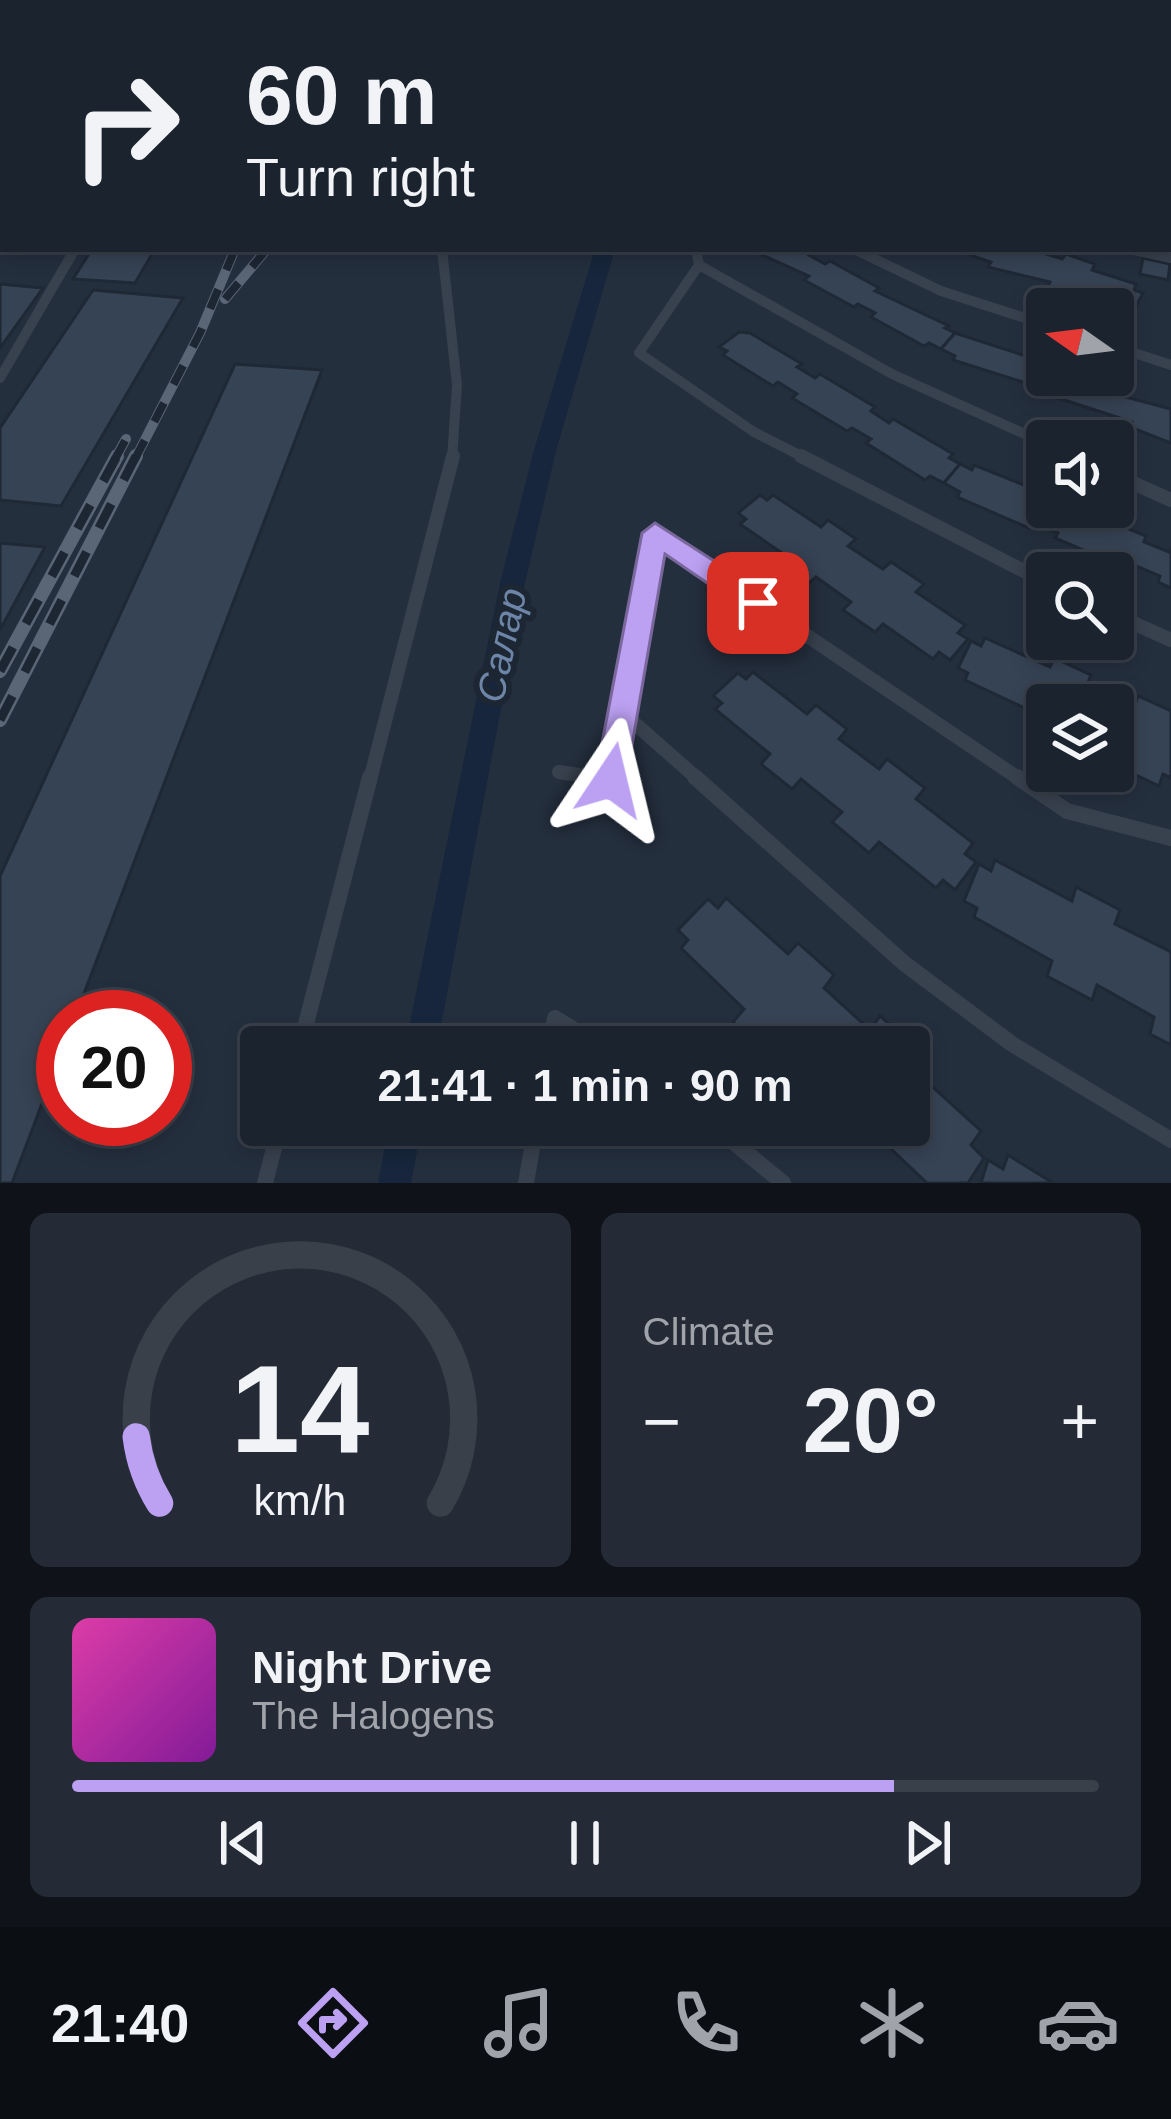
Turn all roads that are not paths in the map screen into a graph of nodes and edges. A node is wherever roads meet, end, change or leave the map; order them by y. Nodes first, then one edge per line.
1 (73, 252) edge
2 (442, 252) edge
3 (697, 252) edge
4 (860, 252) edge
5 (699, 265) junction
6 (1026, 318) edge
7 (1134, 353) edge
8 (1171, 365) edge
9 (0, 378) edge
10 (1026, 435) edge
11 (1134, 483) edge
12 (1171, 500) edge
13 (1026, 572) edge
14 (1134, 623) edge
15 (1171, 640) edge
16 (623, 713) junction
17 (559, 772) dead end
18 (1171, 838) edge
19 (305, 1026) edge
20 (1171, 1140) edge
21 (275, 1146) edge
22 (532, 1146) edge
23 (738, 1146) edge
24 (265, 1183) edge
25 (526, 1183) edge
26 (783, 1183) edge

1 - 9 lane
2 - 19 lane
3 - 5 lane
4 - 6 lane
5 - 10 lane
5 - 13 lane
7 - 8 lane
11 - 12 lane
14 - 15 lane
16 - 17 lane
16 - 18 lane
16 - 20 lane
21 - 24 lane
22 - 25 lane
23 - 26 lane

